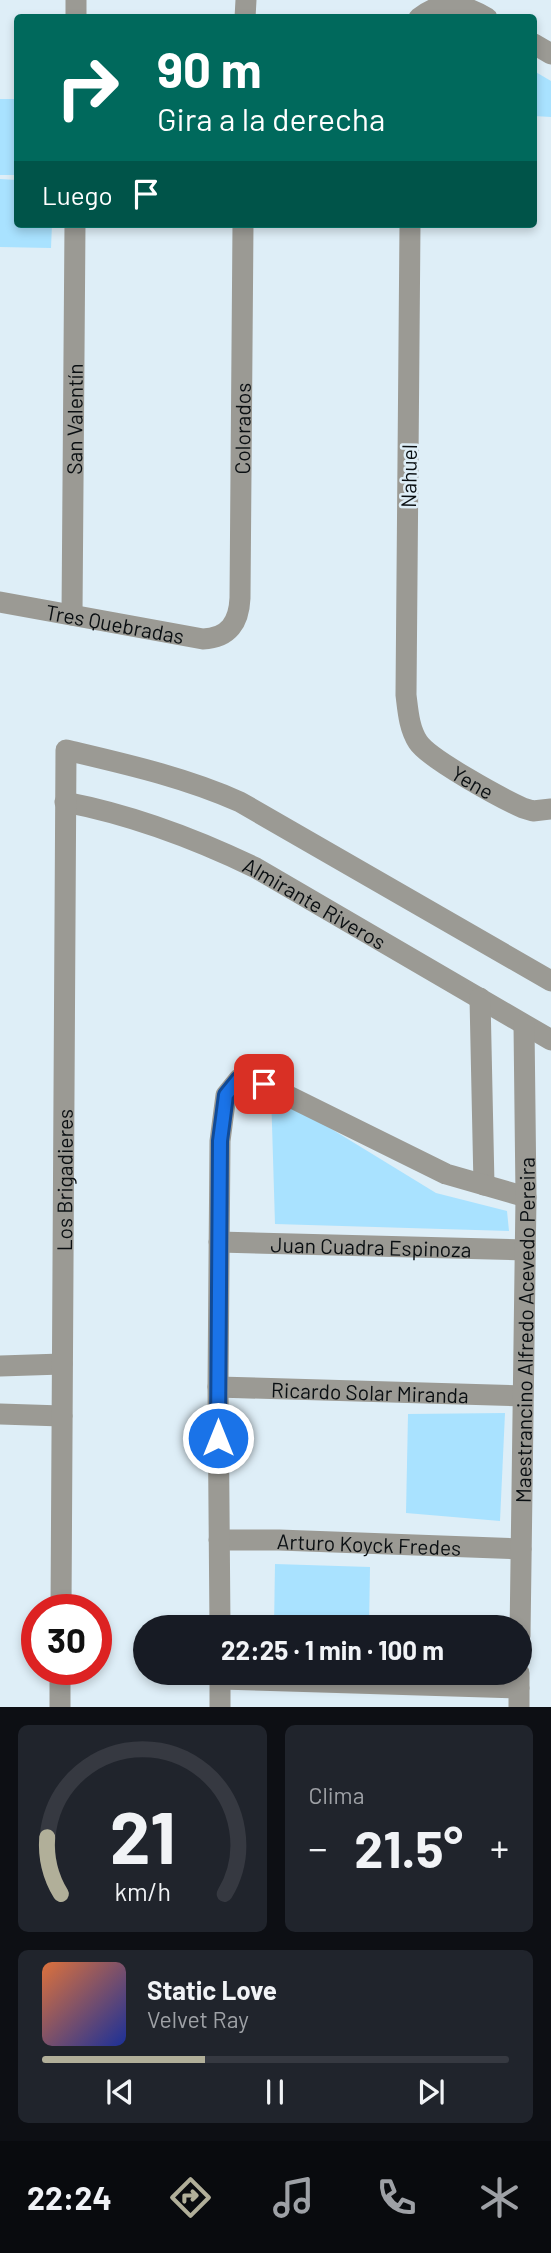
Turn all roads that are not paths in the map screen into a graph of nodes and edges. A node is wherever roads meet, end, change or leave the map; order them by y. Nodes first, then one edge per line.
1 (436, 2) edge
2 (423, 14) edge
3 (479, 14) edge
4 (75, 228) edge
5 (243, 228) edge
6 (410, 228) edge
7 (0, 602) edge
8 (72, 615) junction
9 (229, 630) joint
10 (411, 727) joint
11 (65, 802) junction
12 (551, 809) edge
13 (551, 981) edge
14 (480, 998) junction
15 (524, 1025) junction
16 (551, 1040) edge
17 (484, 1185) junction
18 (526, 1197) junction
19 (219, 1242) junction
20 (525, 1250) junction
21 (62, 1364) junction
22 (0, 1366) edge
23 (218, 1387) junction
24 (523, 1396) junction
25 (0, 1415) edge
26 (62, 1416) junction
27 (219, 1540) junction
28 (521, 1549) junction
29 (61, 1594) edge
30 (220, 1615) edge
31 (520, 1615) edge
32 (60, 1685) edge
33 (220, 1685) edge
34 (427, 1685) edge
35 (519, 1689) edge
36 (60, 1707) edge
37 (220, 1707) edge

1 - 2 street
1 - 3 street
4 - 8 street, San Valentín
5 - 9 street, Colorados
6 - 10 street, Nahuel
7 - 8 street, Tres Quebradas
8 - 9 street, Tres Quebradas
10 - 12 street, Yene
11 - 13 street, Los Brigadieres
11 - 14 street, Almirante Riveros
11 - 21 street, Los Brigadieres
14 - 15 street, Almirante Riveros
14 - 17 street
15 - 16 street, Almirante Riveros
15 - 18 street, Maestrancino Alfredo Acevedo Pereira
17 - 18 street
17 - 19 street
18 - 20 street, Maestrancino Alfredo Acevedo Pereira
19 - 20 street, Juan Cuadra Espinoza
19 - 23 street
20 - 24 street, Maestrancino Alfredo Acevedo Pereira
21 - 22 street
21 - 26 street, Los Brigadieres
23 - 24 street, Ricardo Solar Miranda
23 - 27 street
24 - 28 street, Maestrancino Alfredo Acevedo Pereira
25 - 26 street
26 - 29 street, Los Brigadieres
27 - 28 street, Arturo Koyck Fredes
27 - 30 street
28 - 31 street, Maestrancino Alfredo Acevedo Pereira
32 - 36 street
33 - 37 street
34 - 35 street

